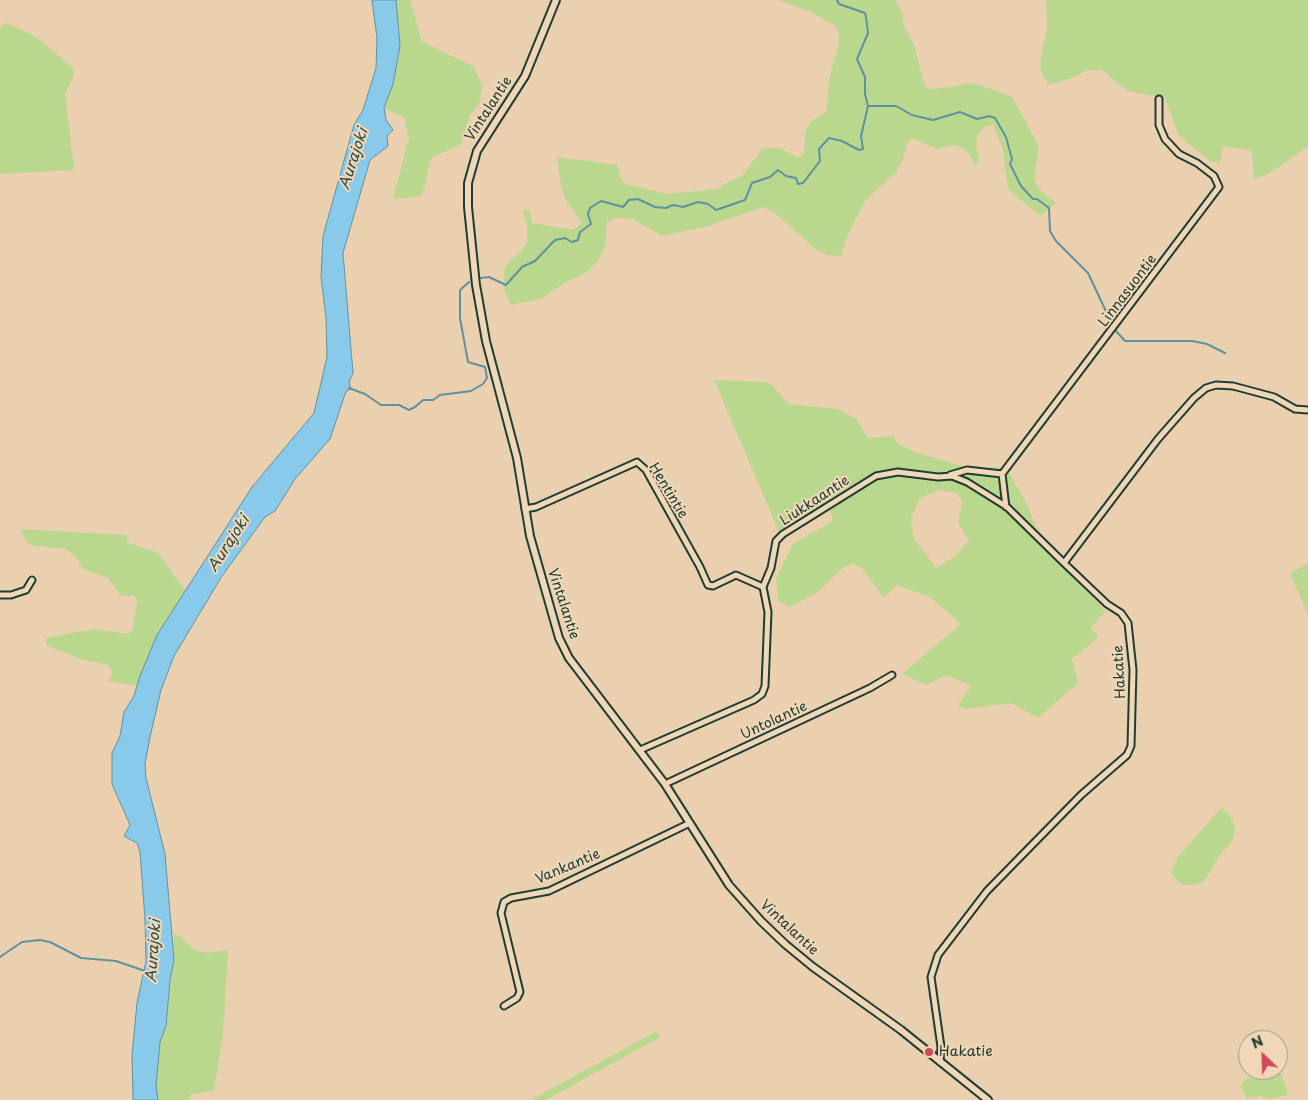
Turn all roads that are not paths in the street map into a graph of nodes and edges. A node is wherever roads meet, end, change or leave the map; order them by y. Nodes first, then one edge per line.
1 (556, 0) edge
2 (1158, 99) dead end
3 (1308, 410) edge
4 (1002, 474) junction
5 (947, 476) junction
6 (1006, 507) junction
7 (525, 509) junction
8 (1064, 563) junction
9 (32, 580) dead end
10 (763, 587) junction
11 (0, 595) edge
12 (892, 675) dead end
13 (640, 750) junction
14 (665, 784) junction
15 (690, 822) junction
16 (504, 1006) dead end
17 (940, 1062) junction
18 (988, 1100) edge

1 - 7 street, Vintalantie
2 - 4 street, Linnasuontie
3 - 8 street
4 - 5 street
4 - 6 street
5 - 6 street, Liukkaantie
5 - 10 street, Liukkaantie
6 - 8 street, Liukkaantie
7 - 10 street, Hentintie
7 - 13 street, Vintalantie
8 - 17 street, Hakatie
9 - 11 street
10 - 13 street
12 - 14 street, Untolantie
13 - 14 street, Vintalantie
14 - 15 street, Vintalantie
15 - 16 street, Vankantie
15 - 17 street, Vintalantie
17 - 18 street, Vintalantie

